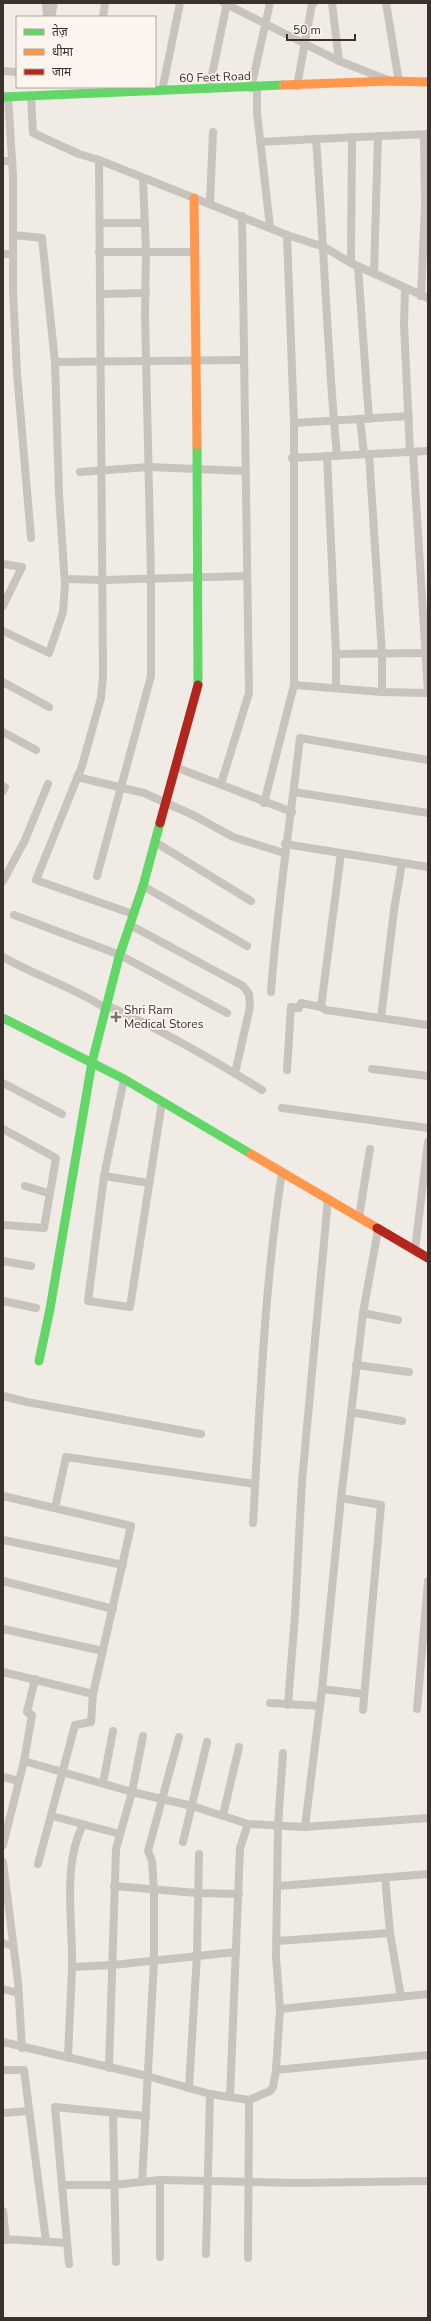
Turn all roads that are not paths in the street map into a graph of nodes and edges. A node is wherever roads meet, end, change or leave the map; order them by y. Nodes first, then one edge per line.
1 (46, 3) edge
2 (54, 3) edge
3 (106, 3) edge
4 (180, 3) edge
5 (270, 3) edge
6 (314, 3) edge
7 (332, 3) edge
8 (386, 3) edge
9 (226, 4) edge
10 (47, 16) edge
11 (51, 16) edge
12 (102, 16) edge
13 (266, 24) junction
14 (305, 44) junction
15 (339, 61) junction
16 (3, 71) edge
17 (16, 72) edge
18 (395, 82) junction
19 (428, 82) edge
20 (297, 86) junction
21 (254, 88) junction
22 (209, 89) junction
23 (90, 90) edge
24 (162, 91) junction
25 (35, 93) edge
26 (5, 96) edge
27 (213, 132) dead end
28 (426, 135) edge
29 (378, 136) junction
30 (352, 137) junction
31 (316, 138) junction
32 (261, 142) junction
33 (99, 160) junction
34 (3, 161) edge
35 (12, 161) junction
36 (143, 178) junction
37 (194, 198) junction
38 (210, 203) junction
39 (242, 216) junction
40 (100, 223) junction
41 (145, 223) junction
42 (270, 228) junction
43 (14, 235) junction
44 (287, 235) junction
45 (324, 247) junction
46 (146, 251) junction
47 (99, 252) junction
48 (195, 252) junction
49 (3, 254) edge
50 (13, 254) junction
51 (355, 265) junction
52 (374, 273) junction
53 (405, 289) junction
54 (146, 293) junction
55 (100, 294) junction
56 (424, 297) edge
57 (147, 360) junction
58 (196, 360) junction
59 (243, 360) junction
60 (100, 361) junction
61 (55, 362) junction
62 (409, 416) junction
63 (360, 419) junction
64 (369, 419) junction
65 (334, 421) junction
66 (294, 423) junction
67 (428, 451) edge
68 (412, 452) junction
69 (367, 454) junction
70 (327, 456) junction
71 (337, 456) junction
72 (292, 458) junction
73 (148, 467) junction
74 (198, 469) junction
75 (101, 470) junction
76 (246, 471) junction
77 (80, 472) dead end
78 (31, 538) dead end
79 (3, 562) edge
80 (246, 576) junction
81 (198, 577) junction
82 (151, 578) junction
83 (65, 579) junction
84 (103, 580) junction
85 (3, 606) edge
86 (3, 631) edge
87 (425, 653) junction
88 (336, 654) junction
89 (382, 654) junction
90 (3, 682) edge
91 (294, 685) junction
92 (336, 688) junction
93 (382, 692) junction
94 (428, 693) edge
95 (49, 707) dead end
96 (3, 732) edge
97 (36, 750) dead end
98 (428, 760) edge
99 (174, 767) junction
100 (77, 778) junction
101 (48, 784) dead end
102 (221, 784) junction
103 (3, 786) edge
104 (122, 789) junction
105 (3, 791) edge
106 (294, 792) junction
107 (165, 803) junction
108 (264, 803) junction
109 (292, 812) junction
110 (428, 813) edge
111 (155, 842) junction
112 (285, 844) junction
113 (284, 853) junction
114 (341, 853) junction
115 (402, 863) junction
116 (428, 867) edge
117 (96, 876) dead end
118 (3, 881) edge
119 (143, 886) junction
120 (251, 901) dead end
121 (133, 914) junction
122 (14, 915) dead end
123 (130, 925) junction
124 (247, 946) dead end
125 (120, 955) junction
126 (3, 957) edge
127 (271, 992) dead end
128 (105, 1007) junction
129 (321, 1007) junction
130 (227, 1013) dead end
131 (3, 1018) edge
132 (380, 1018) junction
133 (428, 1025) edge
134 (92, 1062) junction
135 (372, 1069) dead end
136 (287, 1070) dead end
137 (235, 1073) junction
138 (428, 1076) edge
139 (124, 1079) junction
140 (3, 1083) edge
141 (262, 1090) dead end
142 (162, 1102) junction
143 (282, 1108) dead end
144 (62, 1114) dead end
145 (428, 1128) edge
146 (3, 1129) edge
147 (428, 1142) edge
148 (370, 1149) dead end
149 (426, 1170) edge
150 (282, 1172) junction
151 (104, 1176) junction
152 (149, 1183) junction
153 (25, 1186) dead end
154 (48, 1192) junction
155 (328, 1199) junction
156 (419, 1210) junction
157 (428, 1210) edge
158 (359, 1217) junction
159 (3, 1225) edge
160 (378, 1230) junction
161 (415, 1250) junction
162 (428, 1258) edge
163 (3, 1261) edge
164 (31, 1266) dead end
165 (3, 1301) edge
166 (36, 1308) dead end
167 (363, 1313) junction
168 (398, 1320) dead end
169 (39, 1360) dead end
170 (356, 1365) junction
171 (409, 1372) dead end
172 (3, 1396) edge
173 (351, 1412) junction
174 (402, 1421) dead end
175 (201, 1434) dead end
176 (255, 1484) junction
177 (3, 1496) edge
178 (341, 1498) junction
179 (55, 1508) junction
180 (253, 1523) dead end
181 (3, 1540) edge
182 (123, 1565) junction
183 (3, 1581) edge
184 (428, 1581) edge
185 (113, 1609) junction
186 (3, 1629) edge
187 (103, 1651) junction
188 (3, 1672) edge
189 (35, 1679) junction
190 (322, 1689) junction
191 (93, 1694) junction
192 (364, 1694) junction
193 (270, 1703) dead end
194 (288, 1704) junction
195 (320, 1706) junction
196 (363, 1710) dead end
197 (417, 1710) dead end
198 (114, 1731) dead end
199 (144, 1736) dead end
200 (179, 1737) dead end
201 (207, 1742) dead end
202 (240, 1748) dead end
203 (283, 1754) dead end
204 (24, 1761) junction
205 (63, 1772) junction
206 (3, 1777) edge
207 (19, 1781) junction
208 (103, 1783) junction
209 (132, 1792) junction
210 (161, 1798) junction
211 (192, 1806) junction
212 (222, 1815) junction
213 (52, 1816) junction
214 (428, 1818) edge
215 (248, 1824) junction
216 (83, 1825) junction
217 (278, 1825) junction
218 (305, 1827) junction
219 (120, 1834) junction
220 (183, 1842) dead end
221 (3, 1845) edge
222 (199, 1854) dead end
223 (3, 1862) edge
224 (38, 1864) dead end
225 (428, 1874) edge
226 (385, 1878) junction
227 (114, 1886) junction
228 (278, 1886) junction
229 (154, 1890) junction
230 (197, 1893) junction
231 (239, 1894) junction
232 (390, 1933) junction
233 (277, 1942) junction
234 (3, 1943) edge
235 (13, 1946) junction
236 (236, 1952) junction
237 (197, 1955) junction
238 (154, 1961) junction
239 (113, 1965) junction
240 (72, 1967) junction
241 (3, 1989) edge
242 (18, 1993) junction
243 (428, 1994) edge
244 (400, 1997) junction
245 (280, 2009) junction
246 (3, 2042) edge
247 (22, 2048) junction
248 (428, 2056) edge
249 (68, 2058) junction
250 (108, 2068) junction
251 (3, 2070) edge
252 (276, 2070) junction
253 (147, 2076) junction
254 (189, 2088) junction
255 (210, 2094) junction
256 (230, 2097) junction
257 (249, 2100) junction
258 (29, 2111) junction
259 (3, 2113) edge
260 (113, 2113) junction
261 (146, 2116) junction
262 (160, 2180) junction
263 (247, 2181) junction
264 (428, 2181) edge
265 (142, 2182) junction
266 (207, 2182) junction
267 (113, 2184) junction
268 (63, 2185) junction
269 (3, 2212) edge
270 (5, 2240) edge
271 (46, 2241) junction
272 (67, 2243) junction
273 (206, 2254) dead end
274 (160, 2257) dead end
275 (248, 2258) dead end
276 (116, 2262) dead end
277 (69, 2264) dead end

1 - 10 street
2 - 11 street
3 - 12 street
4 - 24 street
5 - 13 street
6 - 14 street
7 - 15 street
8 - 18 street
9 - 13 street
9 - 22 street
13 - 14 street
13 - 21 street
14 - 15 street
14 - 20 street
15 - 18 street
16 - 17 street
18 - 19 street, 60 Feet Road
18 - 20 street, 60 Feet Road
20 - 21 street, 60 Feet Road
21 - 22 street, 60 Feet Road
21 - 32 street
22 - 24 street, 60 Feet Road
23 - 24 street, 60 Feet Road
23 - 25 street, 60 Feet Road
25 - 26 street, 60 Feet Road
25 - 33 street
26 - 35 street
27 - 38 street
28 - 29 street
28 - 56 street
29 - 30 street
29 - 52 street
30 - 31 street
30 - 51 street
31 - 32 street
31 - 45 street
32 - 42 street
33 - 36 street
33 - 40 street
34 - 35 street
35 - 43 street
36 - 37 street
36 - 41 street
37 - 38 street
37 - 48 street
38 - 39 street
39 - 42 street
39 - 59 street
40 - 41 street
40 - 47 street
41 - 46 street
42 - 44 street
43 - 50 street
43 - 61 street
44 - 45 street
44 - 66 street
45 - 51 street
45 - 65 street
46 - 47 street
46 - 48 street
46 - 54 street
47 - 55 street
48 - 58 street
49 - 50 street
50 - 78 street
51 - 52 street
51 - 64 street
52 - 53 street
53 - 56 street
53 - 62 street
54 - 55 street
54 - 57 street
55 - 60 street
57 - 58 street
57 - 60 street
57 - 73 street
58 - 59 street
58 - 74 street
59 - 76 street
60 - 61 street
60 - 75 street
61 - 83 street
62 - 64 street
62 - 68 street
63 - 64 street
63 - 65 street
63 - 69 street
65 - 66 street
65 - 71 street
66 - 72 street
67 - 68 street
68 - 69 street
68 - 87 street
69 - 71 street
69 - 89 street
70 - 71 street
70 - 72 street
70 - 88 street
72 - 91 street
73 - 74 street
73 - 75 street
73 - 82 street
74 - 76 street
74 - 81 street
75 - 77 street
75 - 84 street
76 - 80 street
79 - 85 street
80 - 81 street
80 - 102 street
81 - 82 street
81 - 99 street
82 - 84 street
82 - 104 street
83 - 84 street
83 - 86 street
84 - 100 street
87 - 89 street
87 - 94 street
88 - 89 street
88 - 92 street
89 - 93 street
90 - 95 street
91 - 92 street
91 - 108 street
92 - 93 street
93 - 94 street
96 - 97 street
98 - 106 street
99 - 102 street
99 - 107 street
100 - 104 street
100 - 121 street
101 - 118 street
102 - 108 street
103 - 105 street
104 - 107 street
104 - 117 street
106 - 109 street
106 - 110 street
107 - 111 street
107 - 113 street
108 - 109 street
109 - 112 street
111 - 119 street
111 - 120 street
112 - 113 street
112 - 114 street
113 - 127 street
114 - 115 street
114 - 129 street
115 - 116 street
115 - 132 street
119 - 121 street
119 - 124 street
121 - 123 street
122 - 125 street
123 - 125 street
123 - 137 street
125 - 128 street
125 - 130 street
126 - 128 street
128 - 134 street
128 - 137 street
129 - 132 street
129 - 136 street
131 - 134 street
132 - 133 street
134 - 139 street
134 - 169 street
135 - 138 street
137 - 141 street
139 - 142 street
139 - 151 street
140 - 144 street
142 - 150 street
142 - 152 street
143 - 145 street
146 - 154 street
147 - 149 street
148 - 158 street
149 - 156 street
150 - 155 street
150 - 176 street
151 - 152 street
151 - 152 street
153 - 154 street
154 - 159 street
155 - 158 street
155 - 194 street
156 - 157 street
156 - 161 street
158 - 160 street
160 - 161 street
160 - 167 street
161 - 162 street
163 - 164 street
165 - 166 street
167 - 168 street
167 - 170 street
170 - 171 street
170 - 173 street
172 - 175 street
173 - 174 street
173 - 178 street
176 - 179 street
176 - 180 street
177 - 179 street
178 - 190 street
178 - 192 street
179 - 182 street
181 - 182 street
182 - 185 street
183 - 185 street
184 - 197 street
185 - 187 street
186 - 187 street
187 - 191 street
188 - 189 street
189 - 191 street
189 - 204 street
190 - 192 street
190 - 195 street
191 - 205 street
192 - 196 street
193 - 194 street
194 - 195 street
195 - 218 street
198 - 208 street
199 - 209 street
200 - 210 street
201 - 211 street
202 - 212 street
203 - 217 street
204 - 205 street
204 - 207 street
205 - 208 street
205 - 213 street
206 - 207 street
207 - 221 street
208 - 209 street
209 - 210 street
209 - 219 street
210 - 211 street
210 - 229 street
211 - 212 street
211 - 220 street
212 - 215 street
213 - 216 street
213 - 224 street
214 - 218 street
215 - 217 street
215 - 231 street
216 - 219 street
216 - 240 street
217 - 218 street
217 - 228 street
219 - 227 street
222 - 230 street
223 - 235 street
225 - 226 street
226 - 228 street
226 - 232 street
227 - 229 street
227 - 239 street
228 - 233 street
229 - 230 street
229 - 238 street
230 - 231 street
230 - 237 street
231 - 236 street
232 - 233 street
232 - 244 street
233 - 245 street
234 - 235 street
235 - 242 street
236 - 237 street
236 - 256 street
237 - 238 street
237 - 254 street
238 - 239 street
238 - 253 street
239 - 240 street
239 - 250 street
240 - 249 street
241 - 242 street
242 - 247 street
243 - 244 street
244 - 245 street
245 - 252 street
246 - 247 street
247 - 249 street
248 - 252 street
249 - 250 street
250 - 253 street
251 - 258 street
252 - 257 street
253 - 254 street
253 - 261 street
254 - 255 street
255 - 256 street
255 - 266 street
256 - 257 street
257 - 263 street
258 - 259 street
258 - 271 street
260 - 261 street
260 - 267 street
260 - 268 street
261 - 265 street
262 - 265 street
262 - 266 street
262 - 274 street
263 - 264 street
263 - 266 street
263 - 275 street
265 - 267 street
266 - 273 street
267 - 268 street
267 - 276 street
268 - 272 street
269 - 270 street
270 - 271 street
271 - 272 street
272 - 277 street

